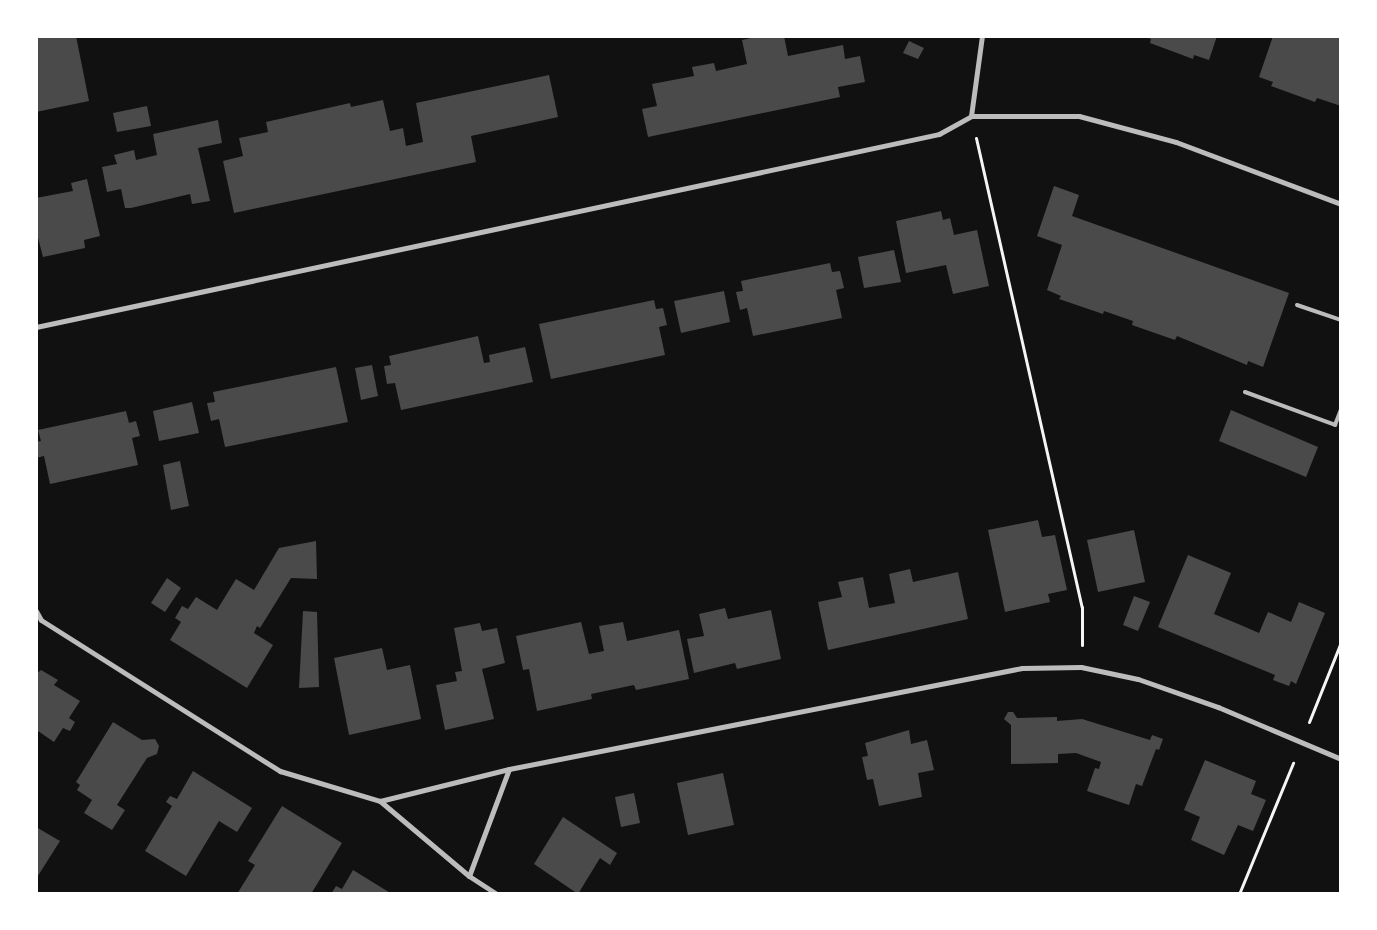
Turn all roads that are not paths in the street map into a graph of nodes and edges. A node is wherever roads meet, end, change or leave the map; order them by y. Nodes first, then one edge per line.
1 (982, 36) edge
2 (971, 116) junction
3 (1341, 204) edge
4 (1297, 305) dead end
5 (1341, 320) edge
6 (36, 327) edge
7 (1245, 392) dead end
8 (1341, 409) edge
9 (36, 611) edge
10 (1341, 759) edge
11 (509, 769) junction
12 (380, 801) junction
13 (469, 876) junction
14 (497, 894) edge

1 - 2 street
2 - 3 street
2 - 6 street
4 - 5 lane
7 - 8 lane
9 - 12 street
10 - 11 street
11 - 12 street
11 - 13 street
12 - 13 street
13 - 14 street

